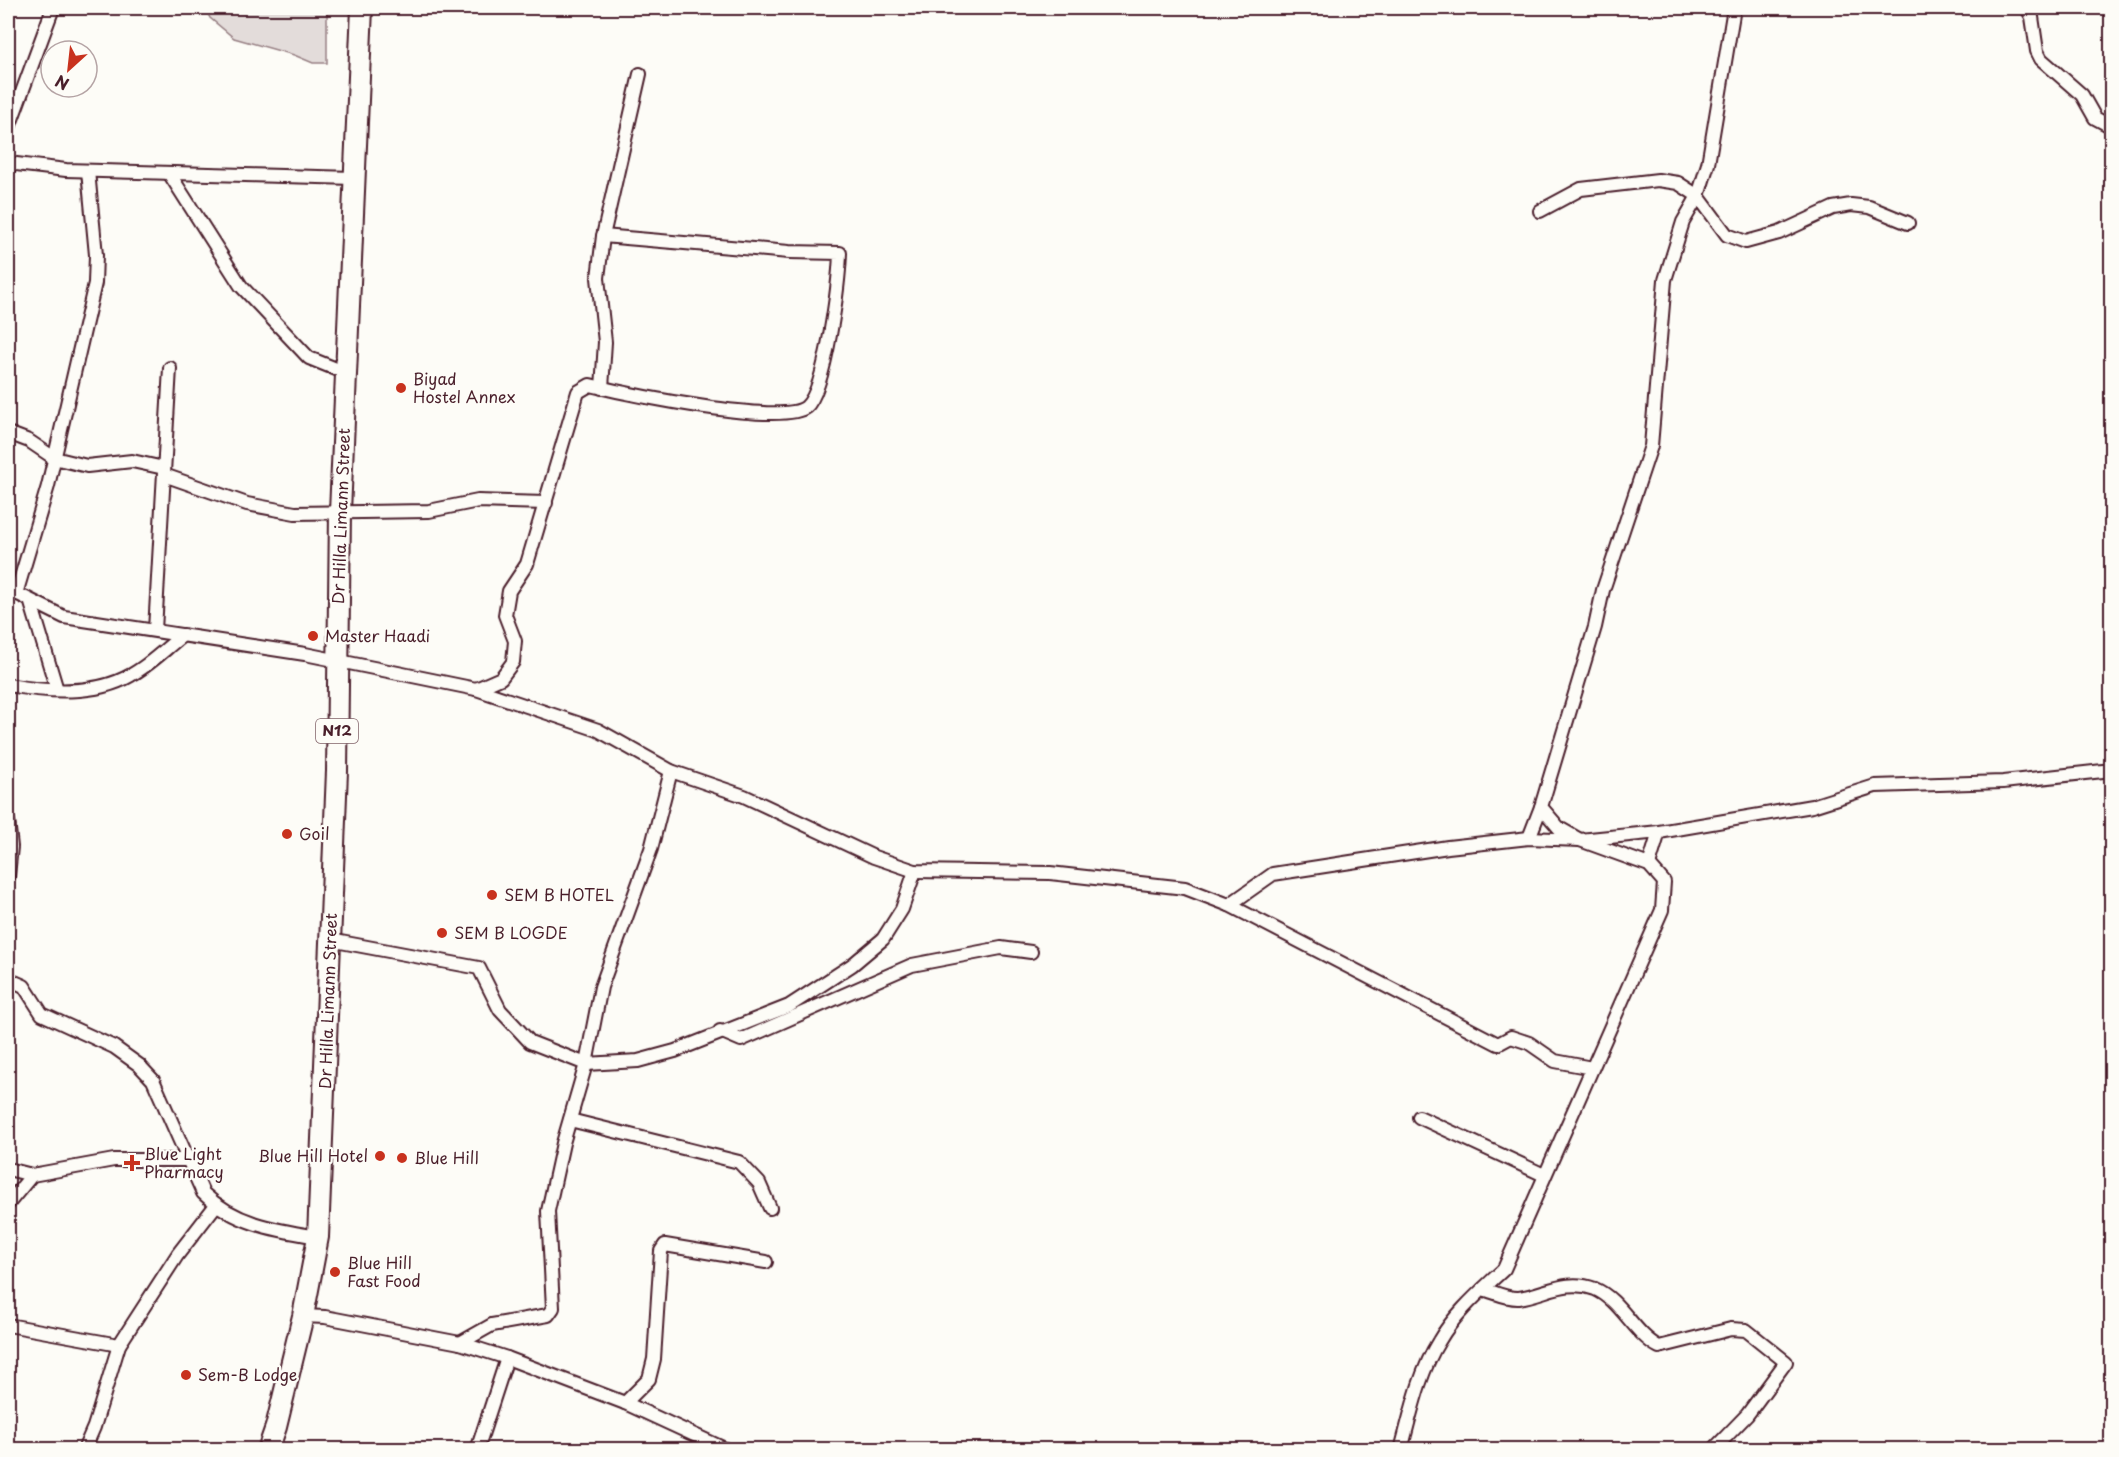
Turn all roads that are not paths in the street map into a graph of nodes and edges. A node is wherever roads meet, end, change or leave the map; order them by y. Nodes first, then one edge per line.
1 (53, 8) edge
2 (362, 8) edge
3 (1734, 8) edge
4 (2027, 8) edge
5 (640, 74) dead end
6 (2112, 127) edge
7 (8, 130) edge
8 (8, 163) edge
9 (88, 171) junction
10 (169, 173) junction
11 (354, 178) junction
12 (1698, 196) junction
13 (1540, 211) dead end
14 (1908, 223) dead end
15 (603, 236) junction
16 (170, 368) dead end
17 (346, 373) junction
18 (602, 388) junction
19 (8, 433) edge
20 (54, 458) junction
21 (164, 472) junction
22 (546, 503) junction
23 (340, 512) junction
24 (12, 591) edge
25 (31, 603) junction
26 (154, 630) junction
27 (183, 635) junction
28 (338, 662) junction
29 (8, 685) edge
30 (476, 689) junction
31 (57, 690) junction
32 (2112, 770) edge
33 (671, 771) junction
34 (1541, 807) junction
35 (8, 820) edge
36 (1659, 832) junction
37 (1529, 838) junction
38 (1580, 840) junction
39 (1649, 865) junction
40 (915, 871) junction
41 (8, 876) edge
42 (1229, 905) junction
43 (330, 940) junction
44 (1031, 952) dead end
45 (8, 979) edge
46 (720, 1031) junction
47 (586, 1064) junction
48 (1592, 1068) junction
49 (1419, 1117) dead end
50 (570, 1120) junction
51 (187, 1160) junction
52 (8, 1169) edge
53 (32, 1175) junction
54 (1544, 1175) junction
55 (8, 1204) edge
56 (216, 1205) junction
57 (770, 1208) dead end
58 (318, 1237) junction
59 (766, 1262) dead end
60 (1483, 1289) junction
61 (303, 1316) junction
62 (8, 1325) edge
63 (460, 1343) junction
64 (119, 1344) junction
65 (507, 1358) junction
66 (625, 1403) junction
67 (84, 1449) edge
68 (268, 1449) edge
69 (477, 1449) edge
70 (727, 1449) edge
71 (1401, 1449) edge
72 (1713, 1449) edge

1 - 7 street
2 - 11 highway, Dr Hilla Limann Street / N12
3 - 12 street
4 - 6 street
5 - 15 street
8 - 9 street
9 - 10 street
9 - 20 street
10 - 11 street
10 - 17 street
11 - 17 highway, Dr Hilla Limann Street / N12
12 - 13 street
12 - 14 street
12 - 34 street
15 - 18 street
15 - 18 street
16 - 21 street
17 - 23 highway, Dr Hilla Limann Street / N12
18 - 22 street
19 - 20 street
20 - 21 street
20 - 24 street
21 - 23 street
21 - 26 street
22 - 23 street
22 - 30 street
23 - 28 highway, Dr Hilla Limann Street / N12
24 - 25 street
25 - 26 street
25 - 31 street
26 - 27 street
27 - 28 street
27 - 31 street
28 - 30 street
28 - 43 highway, Dr Hilla Limann Street / N12
29 - 31 street
30 - 33 street
32 - 36 street
33 - 40 street
33 - 47 street
34 - 37 street
34 - 38 street
35 - 41 street
36 - 38 street
36 - 39 street
37 - 38 street
37 - 42 street
38 - 39 street
39 - 48 street
40 - 42 street
40 - 46 street
42 - 48 street
43 - 47 street
43 - 58 highway, Dr Hilla Limann Street / N12
44 - 46 street
45 - 51 street
46 - 47 street
47 - 50 street
48 - 54 street
49 - 54 street
50 - 57 street
50 - 63 street
51 - 53 street
51 - 56 street
52 - 53 street
53 - 55 street
54 - 60 street
56 - 58 street
56 - 64 street
58 - 61 highway, Dr Hilla Limann Street / N12
59 - 66 street
60 - 71 street
60 - 72 street
61 - 63 street
61 - 68 highway, Dr Hilla Limann Street / N12
62 - 64 street
63 - 65 street
64 - 67 street
65 - 66 street
65 - 69 street
66 - 70 street

